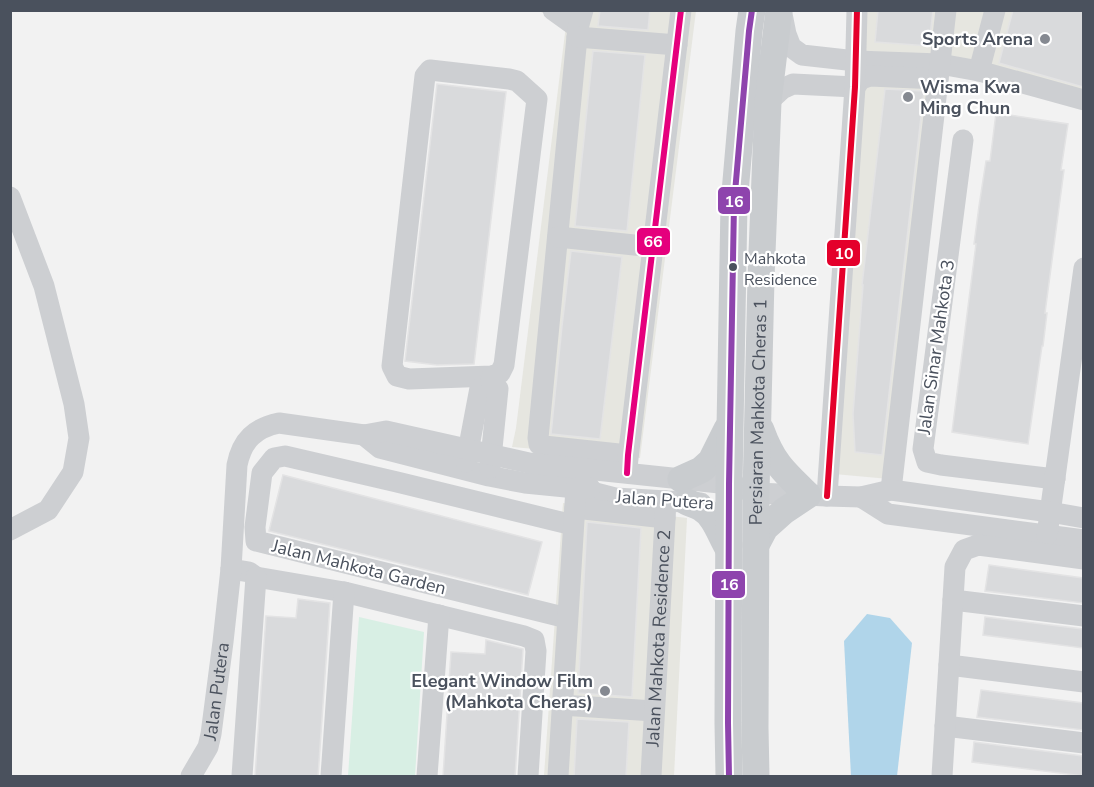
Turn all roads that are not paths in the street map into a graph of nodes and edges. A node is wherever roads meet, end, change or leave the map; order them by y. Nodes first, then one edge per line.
1 (553, 10) edge
2 (681, 10) edge
3 (752, 10) edge
4 (780, 10) edge
5 (858, 10) edge
6 (946, 10) edge
7 (995, 10) edge
8 (579, 25) edge
9 (677, 45) junction
10 (855, 61) junction
11 (939, 71) junction
12 (979, 71) junction
13 (855, 87) junction
14 (1083, 100) edge
15 (768, 102) junction
16 (963, 140) dead end
17 (10, 197) edge
18 (558, 237) junction
19 (652, 247) junction
20 (1083, 268) edge
21 (492, 379) junction
22 (758, 421) junction
23 (730, 424) junction
24 (364, 435) junction
25 (469, 449) junction
26 (400, 453) junction
27 (492, 454) junction
28 (627, 464) junction
29 (465, 470) junction
30 (489, 476) junction
31 (1055, 479) junction
32 (397, 482) junction
33 (891, 490) junction
34 (756, 493) junction
35 (729, 494) junction
36 (818, 495) junction
37 (861, 497) junction
38 (674, 500) junction
39 (575, 507) junction
40 (1050, 512) junction
41 (1083, 519) edge
42 (10, 530) edge
43 (1047, 535) junction
44 (1083, 540) edge
45 (756, 545) junction
46 (729, 549) junction
47 (1083, 559) edge
48 (231, 573) junction
49 (256, 577) junction
50 (344, 592) junction
51 (953, 600) junction
52 (439, 615) junction
53 (1083, 616) edge
54 (567, 618) junction
55 (949, 665) junction
56 (1083, 682) edge
57 (561, 705) junction
58 (654, 711) junction
59 (945, 726) junction
60 (1083, 743) edge
61 (191, 777) edge
62 (242, 777) edge
63 (331, 777) edge
64 (427, 777) edge
65 (528, 777) edge
66 (558, 777) edge
67 (651, 777) edge
68 (729, 777) edge
69 (756, 777) edge
70 (942, 777) edge

1 - 8 street
2 - 9 street
3 - 23 main road, Persiaran Mahkota Cheras 1
4 - 10 street
4 - 15 main road, Persiaran Mahkota Cheras 1
5 - 10 street
6 - 11 street
7 - 12 street
8 - 9 street
8 - 18 street
9 - 19 street
10 - 11 street
10 - 13 street
11 - 12 street
11 - 13 street
11 - 33 street
12 - 14 street
13 - 15 street
13 - 36 street
15 - 22 main road, Persiaran Mahkota Cheras 1
16 - 31 street, Jalan Sinar Mahkota 3
17 - 42 street
18 - 19 street
18 - 28 street
19 - 28 street
20 - 31 street
21 - 21 street
21 - 25 street
21 - 27 street
22 - 34 main road, Persiaran Mahkota Cheras 1
22 - 36 main road
23 - 35 main road, Persiaran Mahkota Cheras 1
23 - 38 main road
24 - 25 street, Jalan Putera
24 - 26 street, Jalan Putera
24 - 48 street, Jalan Putera
25 - 27 street, Jalan Putera
25 - 29 street
26 - 29 street, Jalan Putera
26 - 32 street
27 - 28 street, Jalan Putera
27 - 30 street
28 - 38 street, Jalan Putera
28 - 39 street
29 - 30 street, Jalan Putera
30 - 39 street, Jalan Putera
31 - 40 street
32 - 39 street, Jalan Mahkota Garden
32 - 54 street, Jalan Mahkota Garden
33 - 37 street
33 - 40 street
34 - 35 street, Jalan Putera
34 - 36 street
34 - 45 main road, Persiaran Mahkota Cheras 1
35 - 38 street, Jalan Putera
35 - 46 main road, Persiaran Mahkota Cheras 1
36 - 37 street
36 - 45 main road
37 - 43 street
38 - 39 street
38 - 46 main road
38 - 58 street, Jalan Mahkota Residence 2
39 - 54 street
40 - 41 street
40 - 43 street
43 - 44 street
45 - 69 main road, Persiaran Mahkota Cheras 1
46 - 68 main road, Persiaran Mahkota Cheras 1
47 - 51 street
48 - 49 street
48 - 61 street, Jalan Putera
49 - 50 street
49 - 62 street
50 - 52 street
50 - 63 street
51 - 53 street
51 - 55 street
52 - 64 street
52 - 65 street
54 - 57 street
55 - 56 street
55 - 59 street
57 - 58 street
57 - 66 street
58 - 67 street, Jalan Mahkota Residence 2
59 - 60 street
59 - 70 street

